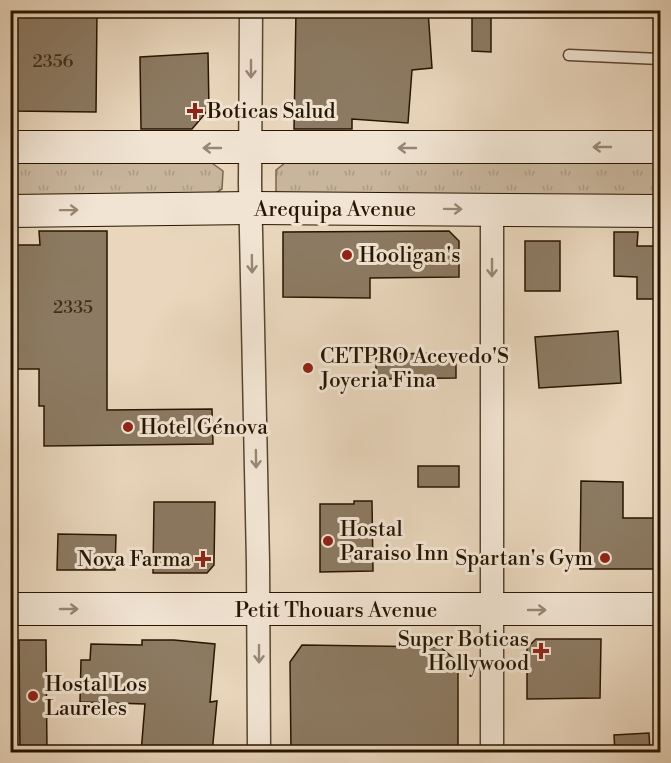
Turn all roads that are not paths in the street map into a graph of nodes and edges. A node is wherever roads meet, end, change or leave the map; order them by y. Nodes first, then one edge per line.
1 (251, 10) edge
2 (569, 56) dead end
3 (660, 59) edge
4 (10, 147) edge
5 (660, 147) edge
6 (250, 148) junction
7 (252, 208) junction
8 (492, 210) junction
9 (10, 211) edge
10 (660, 211) edge
11 (10, 609) edge
12 (660, 609) edge
13 (259, 610) junction
14 (492, 610) junction
15 (259, 753) edge
16 (492, 753) edge

1 -> 6 street
2 - 3 lane
6 -> 4 main road
5 -> 6 main road
6 - 7 street
7 -> 8 main road, Arequipa Avenue
9 -> 7 main road, Arequipa Avenue
7 -> 13 street
8 - 10 main road, Arequipa Avenue
8 -> 14 street
11 -> 13 main road, Petit Thouars Avenue
14 -> 12 main road, Petit Thouars Avenue
13 - 14 main road, Petit Thouars Avenue
13 -> 15 street
14 - 16 street

